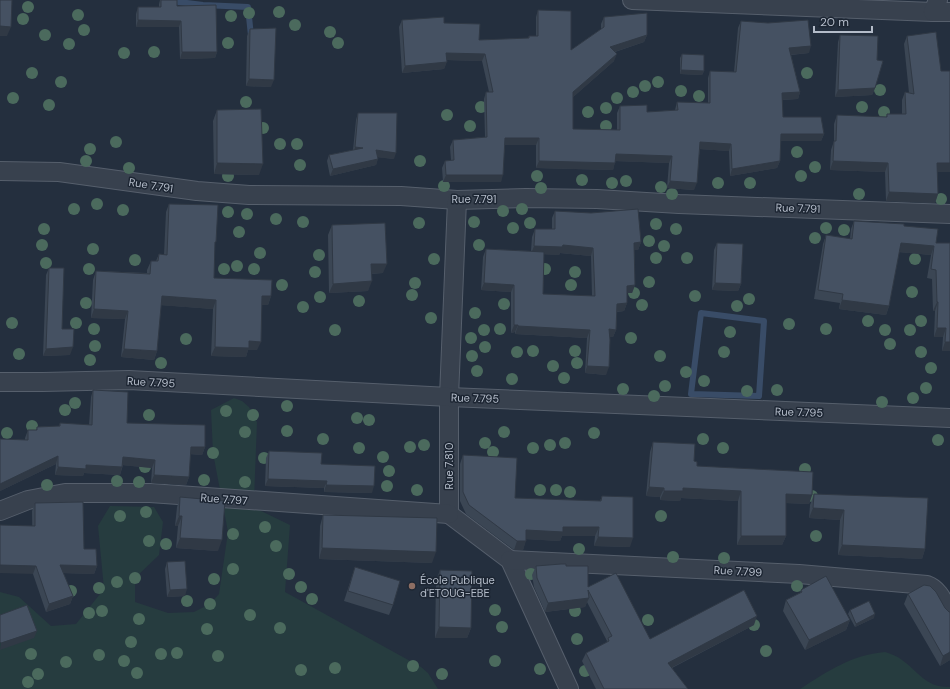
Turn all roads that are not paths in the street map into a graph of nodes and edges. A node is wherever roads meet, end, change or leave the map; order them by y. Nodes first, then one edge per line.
1 (632, 0) edge
2 (706, 1) edge
3 (940, 8) edge
4 (0, 171) edge
5 (457, 200) junction
6 (950, 214) edge
7 (0, 382) edge
8 (449, 397) junction
9 (950, 418) edge
10 (0, 511) edge
11 (449, 514) junction
12 (510, 560) junction
13 (950, 613) edge
14 (569, 689) edge

1 - 2 street
2 - 3 street
4 - 5 street, Rue 7.791
5 - 6 street, Rue 7.791
5 - 8 street, Rue 7.810
7 - 8 street, Rue 7.795
8 - 9 street, Rue 7.795
8 - 11 street, Rue 7.810
10 - 11 street, Rue 7.797
11 - 12 street
12 - 13 street, Rue 7.799
12 - 14 street

